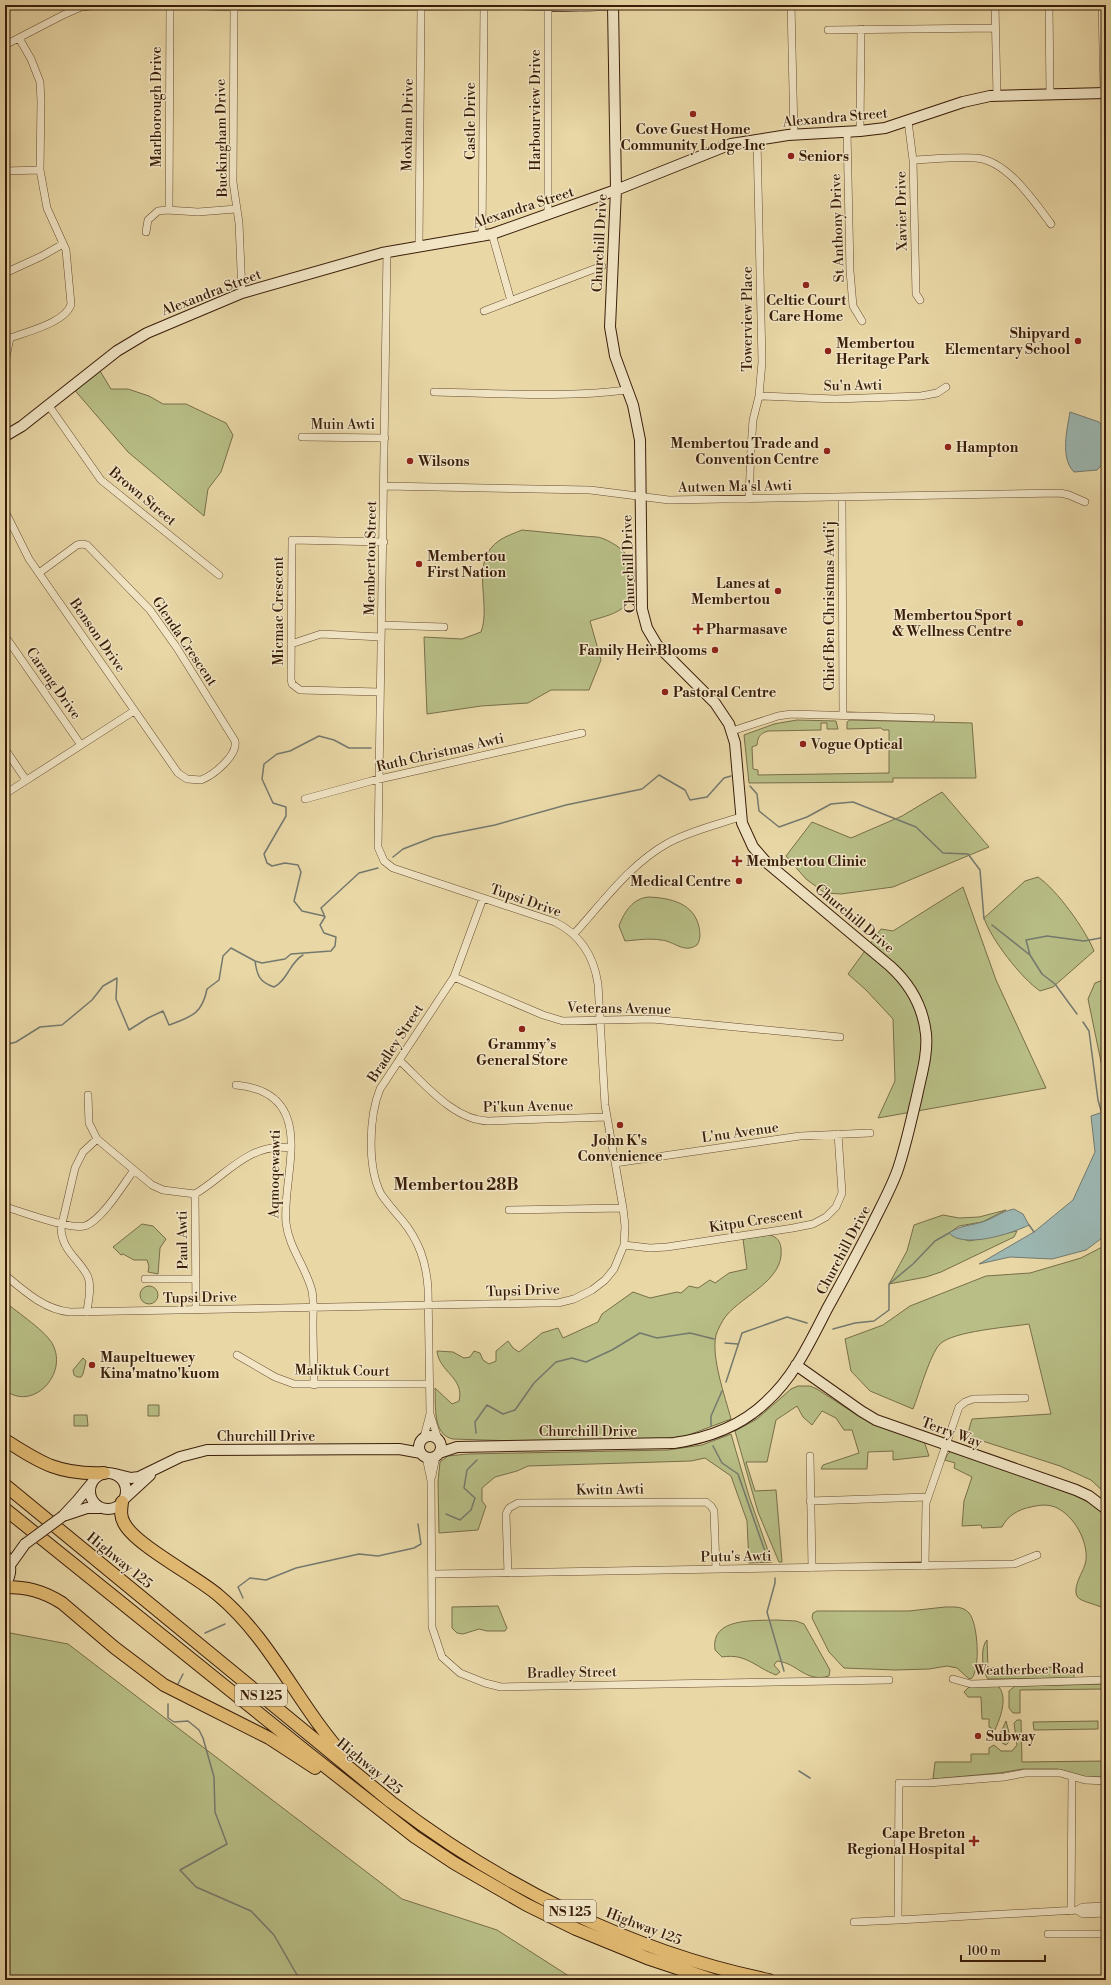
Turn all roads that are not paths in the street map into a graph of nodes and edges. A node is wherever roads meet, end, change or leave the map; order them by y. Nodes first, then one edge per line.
1 (102, 5) edge
2 (170, 5) edge
3 (174, 5) edge
4 (614, 5) edge
5 (791, 5) edge
6 (995, 5) edge
7 (1049, 5) edge
8 (1102, 5) edge
9 (366, 6) edge
10 (421, 6) edge
11 (484, 6) edge
12 (548, 6) edge
13 (234, 7) junction
14 (996, 28) junction
15 (861, 29) junction
16 (828, 30) dead end
17 (19, 38) junction
18 (5, 45) edge
19 (1105, 93) edge
20 (1050, 94) junction
21 (997, 96) junction
22 (908, 121) junction
23 (847, 131) junction
24 (860, 132) junction
25 (794, 134) junction
26 (757, 139) junction
27 (913, 160) junction
28 (40, 170) junction
29 (5, 171) edge
30 (616, 190) junction
31 (236, 209) junction
32 (169, 210) junction
33 (548, 215) junction
34 (1051, 224) dead end
35 (146, 232) dead end
36 (487, 235) junction
37 (64, 244) junction
38 (420, 245) junction
39 (387, 251) junction
40 (602, 266) dead end
41 (5, 273) edge
42 (242, 293) junction
43 (920, 300) dead end
44 (511, 301) junction
45 (484, 311) dead end
46 (862, 321) dead end
47 (5, 362) edge
48 (946, 388) dead end
49 (627, 390) junction
50 (434, 392) dead end
51 (759, 396) junction
52 (49, 406) junction
53 (5, 436) edge
54 (302, 437) dead end
55 (384, 438) junction
56 (384, 486) junction
57 (640, 496) junction
58 (842, 497) junction
59 (749, 499) junction
60 (1085, 502) dead end
61 (5, 511) edge
62 (384, 542) junction
63 (39, 573) junction
64 (218, 575) dead end
65 (381, 625) junction
66 (444, 627) dead end
67 (5, 636) edge
68 (381, 637) junction
69 (291, 644) junction
70 (380, 692) junction
71 (134, 711) junction
72 (843, 715) junction
73 (931, 718) dead end
74 (732, 731) junction
75 (582, 733) dead end
76 (81, 745) junction
77 (5, 749) edge
78 (176, 771) joint
79 (26, 780) junction
80 (378, 780) junction
81 (5, 794) edge
82 (305, 799) dead end
83 (740, 817) junction
84 (385, 863) joint
85 (483, 898) junction
86 (574, 934) junction
87 (454, 977) junction
88 (600, 1021) junction
89 (840, 1037) dead end
90 (399, 1060) junction
91 (236, 1085) dead end
92 (88, 1095) dead end
93 (607, 1117) junction
94 (870, 1133) dead end
95 (838, 1134) junction
96 (96, 1140) junction
97 (290, 1148) junction
98 (616, 1163) junction
99 (134, 1170) junction
100 (194, 1194) junction
101 (9, 1208) dead end
102 (623, 1208) junction
103 (509, 1210) dead end
104 (62, 1223) junction
105 (624, 1245) junction
106 (5, 1275) edge
107 (196, 1278) junction
108 (145, 1279) dead end
109 (428, 1306) junction
110 (313, 1308) junction
111 (196, 1310) junction
112 (87, 1312) junction
113 (237, 1355) dead end
114 (796, 1365) junction
115 (429, 1384) junction
116 (314, 1385) junction
117 (1025, 1398) dead end
118 (430, 1414) junction
119 (438, 1439) junction
120 (5, 1440) edge
121 (945, 1445) junction
122 (457, 1447) junction
123 (428, 1450) junction
124 (810, 1456) dead end
125 (161, 1466) junction
126 (109, 1474) junction
127 (91, 1484) junction
128 (5, 1485) edge
129 (927, 1497) junction
130 (124, 1500) junction
131 (810, 1501) junction
132 (100, 1508) junction
133 (5, 1509) edge
134 (1106, 1510) edge
135 (63, 1516) junction
136 (26, 1544) junction
137 (5, 1550) edge
138 (5, 1555) edge
139 (1037, 1555) dead end
140 (10, 1565) junction
141 (925, 1566) junction
142 (812, 1568) junction
143 (716, 1569) junction
144 (508, 1573) junction
145 (433, 1574) junction
146 (5, 1586) edge
147 (952, 1678) dead end
148 (890, 1680) dead end
149 (1106, 1680) edge
150 (1072, 1777) junction
151 (1106, 1781) edge
152 (391, 1802) junction
153 (379, 1809) junction
154 (1106, 1906) edge
155 (1074, 1910) junction
156 (1106, 1913) edge
157 (898, 1920) junction
158 (854, 1922) dead end
159 (1048, 1934) dead end
160 (1106, 1934) edge
161 (713, 1980) edge
162 (768, 1980) edge

1 - 17 street
2 - 32 street, Marlborough Drive
3 - 13 street
4 - 12 street
4 - 30 main road, Churchill Drive
5 - 25 street
6 - 14 street
7 - 20 street
8 - 19 street
9 - 10 street
9 - 13 street
10 - 11 street
10 - 38 street, Moxham Drive
11 - 12 street
11 - 36 street, Castle Drive
12 - 33 street, Harbourview Drive
13 - 31 street, Buckingham Drive
14 - 15 street
14 - 21 street
15 - 16 street
15 - 24 street
17 - 18 street
17 - 28 street
19 - 20 main road, Alexandra Street
20 - 21 main road, Alexandra Street
21 - 22 main road, Alexandra Street
22 - 24 main road, Alexandra Street
22 - 27 street, Xavier Drive
23 - 24 main road, Alexandra Street
23 - 25 main road, Alexandra Street
23 - 46 street, St Anthony Drive
25 - 26 main road, Alexandra Street
26 - 30 main road, Alexandra Street
26 - 51 street, Towerview Place
27 - 34 street
27 - 43 street, Xavier Drive
28 - 29 street
28 - 37 street
30 - 33 main road, Alexandra Street
30 - 49 main road, Churchill Drive
31 - 32 street
31 - 42 street, Buckingham Drive
32 - 35 street
33 - 36 main road, Alexandra Street
36 - 38 main road, Alexandra Street
36 - 44 street, Castle Drive
37 - 41 street
37 - 47 street
38 - 39 main road, Alexandra Street
39 - 42 main road, Alexandra Street
39 - 55 street, Membertou Street
40 - 44 street
42 - 52 main road, Alexandra Street
44 - 45 street
48 - 51 street, Su'n Awti
49 - 50 street
49 - 57 main road, Churchill Drive
51 - 59 street, Towerview Place
52 - 53 main road, Alexandra Street
52 - 64 street, Brown Street
54 - 55 street, Muin Awti
55 - 56 street, Membertou Street
56 - 57 street, Autwen Ma'sl Awti
56 - 62 street, Membertou Street
57 - 59 street, Autwen Ma'sl Awti
57 - 74 main road, Churchill Drive
58 - 59 street, Autwen Ma'sl Awti
58 - 60 street, Autwen Ma'sl Awti
58 - 72 street, Chief Ben Christmas Awti'j
61 - 63 street, Benson Drive
62 - 65 street, Membertou Street
62 - 69 street, Micmac Crescent
63 - 71 street, Benson Drive
63 - 78 street, Glenda Crescent
65 - 66 street
65 - 68 street, Membertou Street
67 - 76 street, Carang Drive
68 - 69 street
68 - 70 street, Membertou Street
69 - 70 street, Micmac Crescent
70 - 80 street, Membertou Street
71 - 76 street
71 - 78 street, Benson Drive
72 - 73 street
72 - 74 street
74 - 83 main road, Churchill Drive
75 - 80 street, Ruth Christmas Awti
76 - 79 street
77 - 79 street
79 - 81 street
80 - 82 street, Ruth Christmas Awti
80 - 84 street, Membertou Street
83 - 86 street
83 - 114 main road, Churchill Drive
84 - 85 street, Tupsi Drive
85 - 86 street, Tupsi Drive
85 - 87 street, Bradley Street
86 - 88 street, Tupsi Drive
87 - 88 street, Veterans Avenue
87 - 90 street, Bradley Street
88 - 89 street, Veterans Avenue
88 - 93 street, Tupsi Drive
90 - 93 street, Pi'kun Avenue
90 - 109 street, Bradley Street
91 - 97 street, Aqmoqewawti
92 - 96 street
93 - 98 street, Tupsi Drive
94 - 95 street, L'nu Avenue
95 - 98 street, L'nu Avenue
95 - 105 street, Kitpu Crescent
96 - 99 street
96 - 104 street
97 - 100 street
97 - 110 street, Aqmoqewawti
98 - 102 street, Tupsi Drive
99 - 100 street
99 - 104 street
100 - 107 street, Paul Awti
101 - 104 street
102 - 103 street
102 - 105 street, Tupsi Drive
104 - 112 street
105 - 109 street, Tupsi Drive
106 - 112 street, Tupsi Drive
107 - 108 street
107 - 111 street, Paul Awti
109 - 110 street, Tupsi Drive
109 - 115 street, Bradley Street
110 - 111 street, Tupsi Drive
110 - 116 street, Aqmoqewawti
111 - 112 street, Tupsi Drive
113 - 116 street, Maliktuk Court
114 - 121 main road, Terry Way
114 - 122 main road, Churchill Drive
115 - 116 street, Maliktuk Court
115 - 118 street, Bradley Street
117 - 121 street
118 - 119 street, Bradley Street
118 - 123 street, Bradley Street
119 - 122 main road, Churchill Drive
119 - 123 main road
119 - 123 main road, Churchill Drive
120 - 126 highway
121 - 129 street
121 - 134 main road, Terry Way
122 - 123 main road, Churchill Drive
123 - 125 main road, Churchill Drive
123 - 145 street, Bradley Street
124 - 131 street
125 - 126 main road, Churchill Drive
125 - 130 main road, Churchill Drive
126 - 127 main road
126 - 130 main road
127 - 132 main road
127 - 135 main road
128 - 152 highway, Highway 125 / NS 125
129 - 131 street
129 - 141 street
130 - 132 main road
130 - 152 highway
131 - 142 street
132 - 135 main road
133 - 153 highway, Highway 125 / NS 125
135 - 136 main road, bridge
136 - 137 main road
136 - 140 main road
138 - 140 main road
139 - 141 street, Putu's Awti
140 - 146 main road
141 - 142 street, Putu's Awti
142 - 143 street, Putu's Awti
143 - 144 street, Putu's Awti
143 - 144 street, Kwitn Awti
144 - 145 street, Putu's Awti
145 - 148 street, Bradley Street
146 - 153 highway
147 - 149 street, Weatherbee Road
150 - 151 street
150 - 155 street
150 - 157 street
152 - 162 highway, Highway 125 / NS 125
153 - 161 highway, Highway 125 / NS 125
154 - 155 street
155 - 156 street
155 - 157 street
157 - 158 street
159 - 160 street

